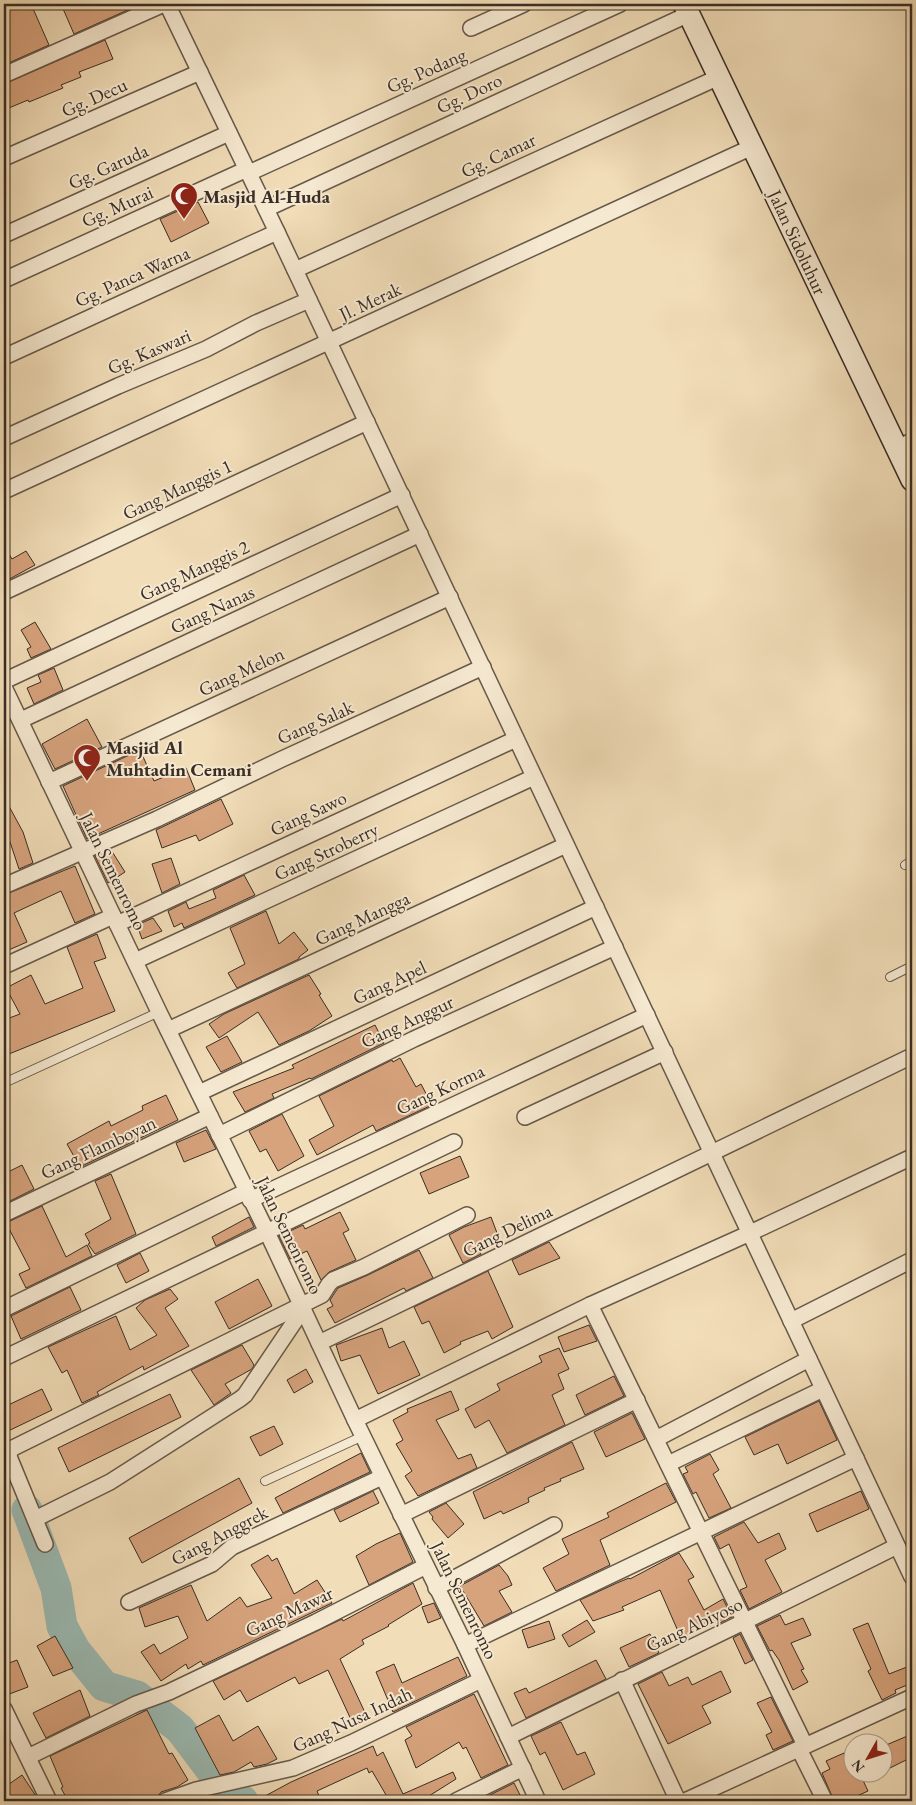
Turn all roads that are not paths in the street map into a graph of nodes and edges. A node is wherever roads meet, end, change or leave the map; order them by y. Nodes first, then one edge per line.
1 (165, 4) edge
2 (524, 4) edge
3 (620, 4) edge
4 (686, 9) edge
5 (471, 28) dead end
6 (200, 72) junction
7 (4, 75) edge
8 (719, 77) junction
9 (229, 133) junction
10 (752, 146) junction
11 (4, 158) edge
12 (248, 171) junction
13 (266, 209) junction
14 (277, 232) junction
15 (4, 236) edge
16 (295, 270) junction
17 (4, 280) edge
18 (309, 300) junction
19 (329, 342) junction
20 (4, 357) edge
21 (367, 422) junction
22 (4, 438) edge
23 (905, 445) edge
24 (912, 480) edge
25 (4, 492) edge
26 (402, 496) junction
27 (420, 534) junction
28 (4, 592) edge
29 (450, 597) junction
30 (483, 668) junction
31 (4, 681) edge
32 (4, 687) edge
33 (14, 717) edge
34 (516, 739) junction
35 (534, 777) junction
36 (49, 782) junction
37 (561, 848) junction
38 (82, 852) junction
39 (4, 886) edge
40 (596, 907) junction
41 (115, 920) junction
42 (615, 947) junction
43 (135, 961) junction
44 (4, 966) edge
45 (912, 966) edge
46 (890, 977) dead end
47 (159, 1012) junction
48 (647, 1014) junction
49 (168, 1030) junction
50 (665, 1052) junction
51 (912, 1056) edge
52 (4, 1083) edge
53 (199, 1093) junction
54 (210, 1116) junction
55 (524, 1117) dead end
56 (218, 1135) junction
57 (454, 1142) dead end
58 (712, 1153) junction
59 (912, 1157) edge
60 (248, 1196) junction
61 (4, 1214) edge
62 (467, 1215) dead end
63 (266, 1232) junction
64 (750, 1233) junction
65 (912, 1260) edge
66 (590, 1305) junction
67 (302, 1307) junction
68 (4, 1309) edge
69 (791, 1321) junction
70 (319, 1344) junction
71 (4, 1358) edge
72 (809, 1359) junction
73 (823, 1389) junction
74 (636, 1400) junction
75 (355, 1420) junction
76 (362, 1436) junction
77 (656, 1439) junction
78 (856, 1458) junction
79 (668, 1464) junction
80 (382, 1477) junction
81 (265, 1481) dead end
82 (401, 1515) junction
83 (35, 1519) junction
84 (554, 1525) dead end
85 (701, 1532) junction
86 (45, 1544) dead end
87 (897, 1546) junction
88 (426, 1566) junction
89 (912, 1577) edge
90 (436, 1588) junction
91 (129, 1602) dead end
92 (745, 1622) junction
93 (465, 1645) junction
94 (481, 1680) junction
95 (622, 1680) junction
96 (912, 1697) edge
97 (4, 1709) edge
98 (508, 1737) junction
99 (802, 1747) junction
100 (28, 1757) junction
101 (523, 1768) junction
102 (49, 1801) edge
103 (165, 1801) edge
104 (456, 1801) edge
105 (538, 1801) edge
106 (678, 1801) edge
107 (685, 1801) edge
108 (825, 1801) edge

1 - 6 street
1 - 7 street
2 - 5 street
3 - 12 street, Gg. Podang
4 - 8 main road, Jalan Sidoluhur
4 - 13 street, Gg. Doro
6 - 9 street
6 - 11 street, Gg. Decu
8 - 10 main road, Jalan Sidoluhur
8 - 16 street, Gg. Camar
9 - 12 street
9 - 15 street, Gg. Garuda
10 - 19 street, Jl. Merak
10 - 23 main road, Jalan Sidoluhur
12 - 13 street
12 - 17 street, Gg. Murai
13 - 14 street
14 - 16 street
14 - 20 street, Gg. Panca Warna
16 - 18 street
18 - 19 street
18 - 22 street, Gg. Kaswari
19 - 21 street
19 - 25 street, Jl. Merak
21 - 26 street
21 - 28 street, Gang Manggis 1
23 - 24 main road, Jalan Sidoluhur
26 - 27 street
26 - 31 street, Gang Manggis 2
27 - 29 street
27 - 33 street, Gang Nanas
29 - 30 street
29 - 36 street, Gang Melon
30 - 34 street
30 - 38 street, Gang Salak
32 - 33 street, Jalan Semenromo
33 - 36 street, Jalan Semenromo
34 - 35 street
34 - 41 street, Gang Sawo
35 - 37 street
35 - 43 street, Gang Stroberry
36 - 38 street, Jalan Semenromo
37 - 40 street
37 - 49 street, Gang Mangga
38 - 39 street, Gang Salak
38 - 41 street, Jalan Semenromo
40 - 42 street
40 - 53 street, Gang Apel
41 - 43 street, Jalan Semenromo
41 - 44 street, Gang Sawo
42 - 48 street
42 - 56 street, Gang Anggur
43 - 47 street, Jalan Semenromo
45 - 46 lane
47 - 49 street, Jalan Semenromo
47 - 52 lane
48 - 50 street
48 - 60 street, Gang Korma
49 - 53 street, Jalan Semenromo
50 - 55 street
50 - 58 street
51 - 58 street, Gang Delima
53 - 54 street, Jalan Semenromo
54 - 56 street, Jalan Semenromo
54 - 61 street, Gang Flamboyan
56 - 60 street, Jalan Semenromo
57 - 63 street
58 - 64 street
58 - 70 street, Gang Delima
59 - 64 street
60 - 63 street, Jalan Semenromo
60 - 68 street, Gang Korma
62 - 67 street
63 - 67 street, Jalan Semenromo
63 - 71 street
64 - 66 street
64 - 69 street
65 - 69 street
66 - 74 street
66 - 75 street
67 - 70 street, Jalan Semenromo
67 - 83 street
67 - 83 street
69 - 72 street
70 - 75 street, Jalan Semenromo
72 - 73 street
72 - 77 street
73 - 78 street
73 - 79 street
74 - 77 street
74 - 82 street
75 - 76 street, Jalan Semenromo
76 - 80 street, Jalan Semenromo
76 - 81 lane
77 - 79 street
78 - 85 street
78 - 87 street
79 - 85 street
80 - 82 street, Jalan Semenromo
80 - 91 street, Gang Anggrek
82 - 88 street, Jalan Semenromo
83 - 86 street
84 - 90 street
85 - 92 street
85 - 93 street
87 - 89 street
87 - 92 street, Gang Abiyoso
88 - 90 street, Jalan Semenromo
88 - 100 street, Gang Mawar
90 - 93 street, Jalan Semenromo
92 - 95 street, Gang Abiyoso
92 - 99 street
93 - 94 street, Jalan Semenromo
94 - 98 street, Jalan Semenromo
94 - 103 street, Gang Nusa Indah
95 - 98 street, Gang Abiyoso
95 - 106 street
96 - 99 street
97 - 100 street
98 - 101 street, Jalan Semenromo
99 - 107 street
99 - 108 street
100 - 102 street
101 - 104 street
101 - 105 street, Jalan Semenromo

